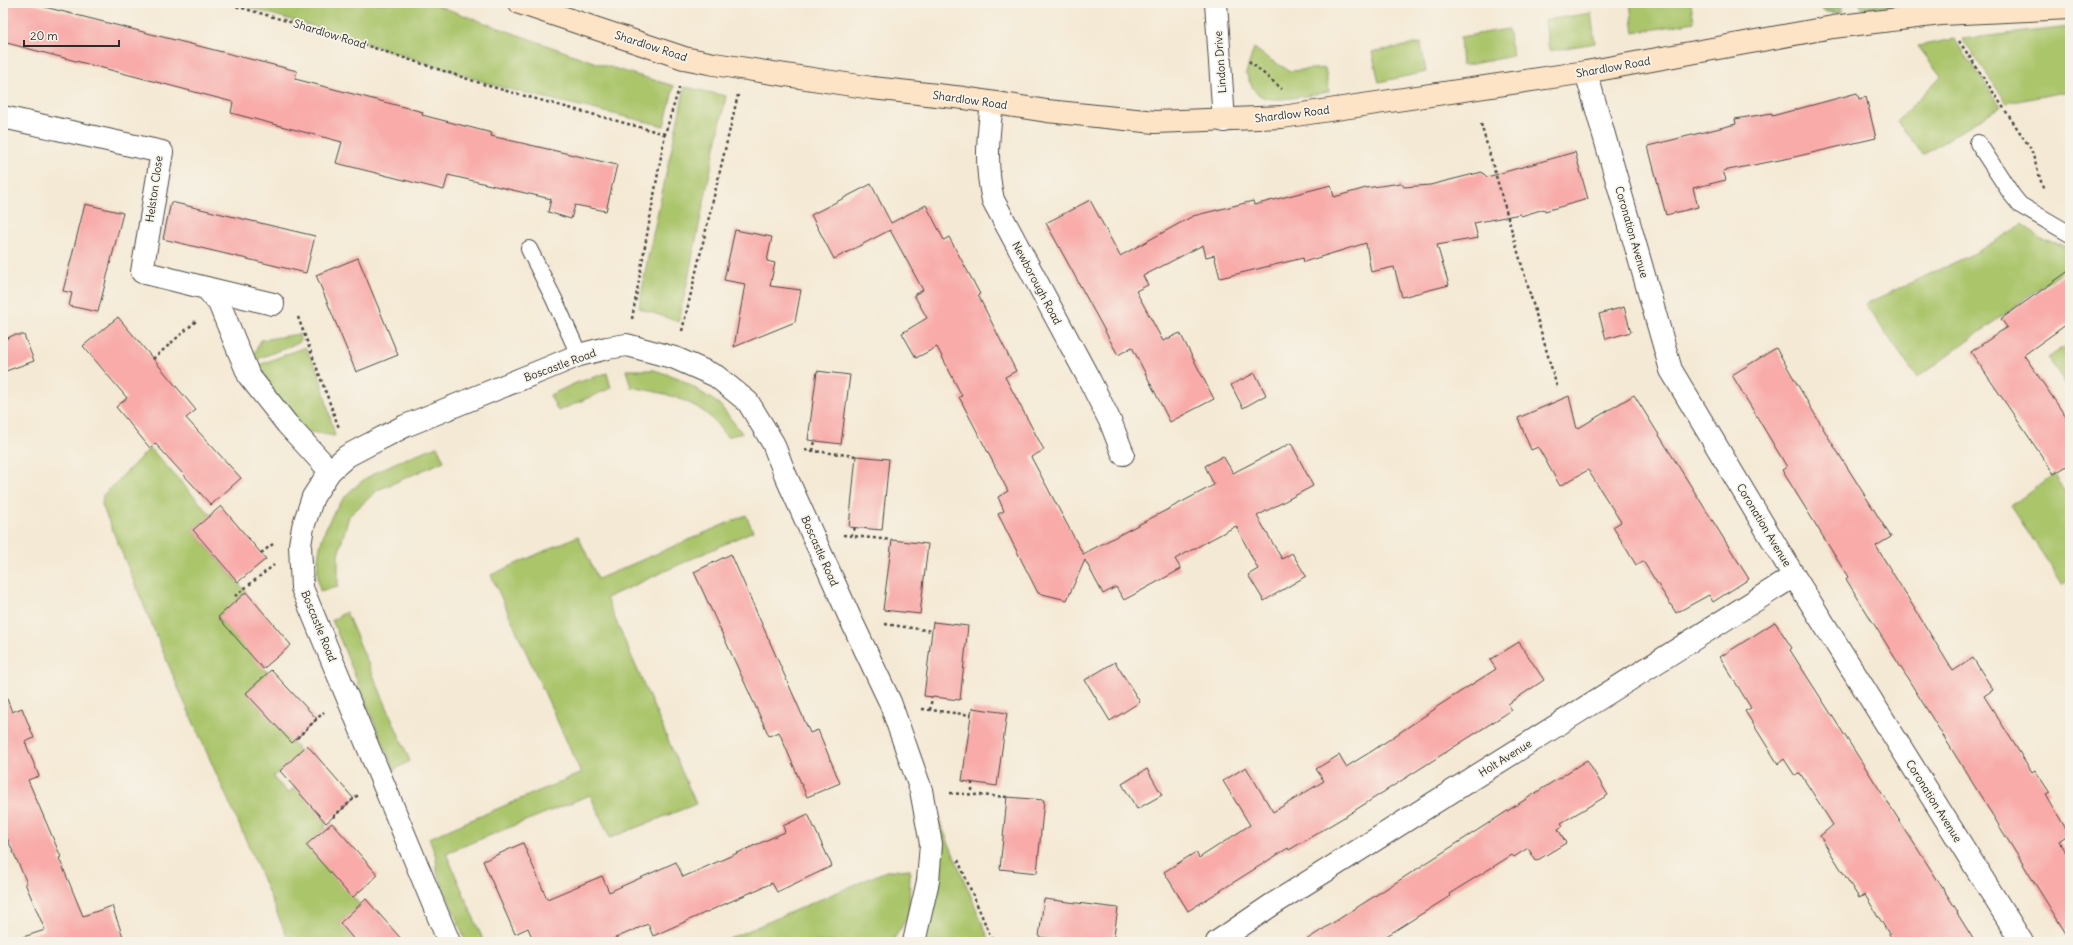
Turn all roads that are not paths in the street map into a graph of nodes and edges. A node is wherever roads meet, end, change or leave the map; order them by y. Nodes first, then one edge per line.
1 (520, 3) edge
2 (1216, 3) edge
3 (2070, 8) edge
4 (1586, 72) junction
5 (992, 103) junction
6 (3, 116) edge
7 (1224, 121) junction
8 (1978, 142) dead end
9 (2070, 234) edge
10 (529, 249) dead end
11 (212, 295) junction
12 (273, 304) road end
13 (579, 355) junction
14 (1123, 454) dead end
15 (330, 471) junction
16 (1794, 576) junction
17 (449, 942) edge
18 (914, 942) edge
19 (1217, 942) edge
20 (2022, 942) edge

1 - 5 street, Shardlow Road
2 - 7 street, Lindon Drive
3 - 4 street, Shardlow Road
4 - 7 street, Shardlow Road
4 - 16 street, Coronation Avenue
5 - 7 street, Shardlow Road
5 - 14 street, Newborough Road
6 - 11 street, Helston Close
8 - 9 lane
10 - 13 lane
11 - 12 street, Helston Close
11 - 15 street
13 - 15 street, Boscastle Road
13 - 18 street, Boscastle Road
15 - 17 street, Boscastle Road
16 - 19 street, Holt Avenue
16 - 20 street, Coronation Avenue

